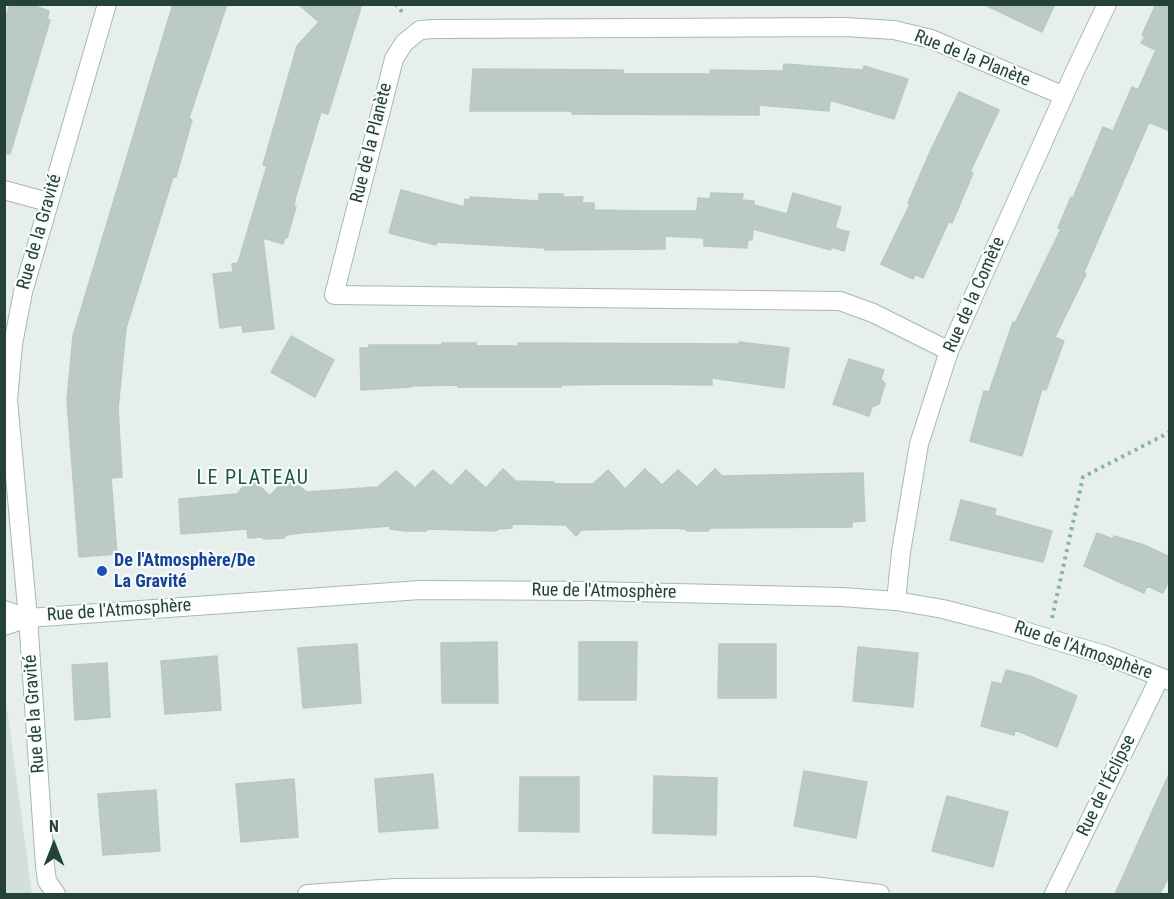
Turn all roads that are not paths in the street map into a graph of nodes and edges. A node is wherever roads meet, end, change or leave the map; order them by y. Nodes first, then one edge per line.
1 (107, 4) edge
2 (1107, 4) edge
3 (1064, 96) junction
4 (4, 190) edge
5 (48, 202) junction
6 (949, 351) junction
7 (896, 601) junction
8 (4, 610) edge
9 (28, 618) junction
10 (4, 626) edge
11 (1165, 679) edge
12 (56, 894) edge
13 (308, 894) edge
14 (880, 894) edge
15 (1054, 894) edge

1 - 5 street, Rue de la Gravité
2 - 3 street, Rue de la Comète
3 - 6 street, Rue de la Comète
3 - 6 street, Rue de la Planète
4 - 5 street
5 - 9 street, Rue de la Gravité
6 - 7 street, Rue de la Comète
7 - 9 street, Rue de l'Atmosphère
7 - 11 street, Rue de l'Atmosphère
8 - 9 street, Rue de l'Atmosphère
9 - 10 street, Rue de l'Atmosphère
9 - 12 street, Rue de la Gravité
11 - 15 street, Rue de l'Éclipse
13 - 14 street

